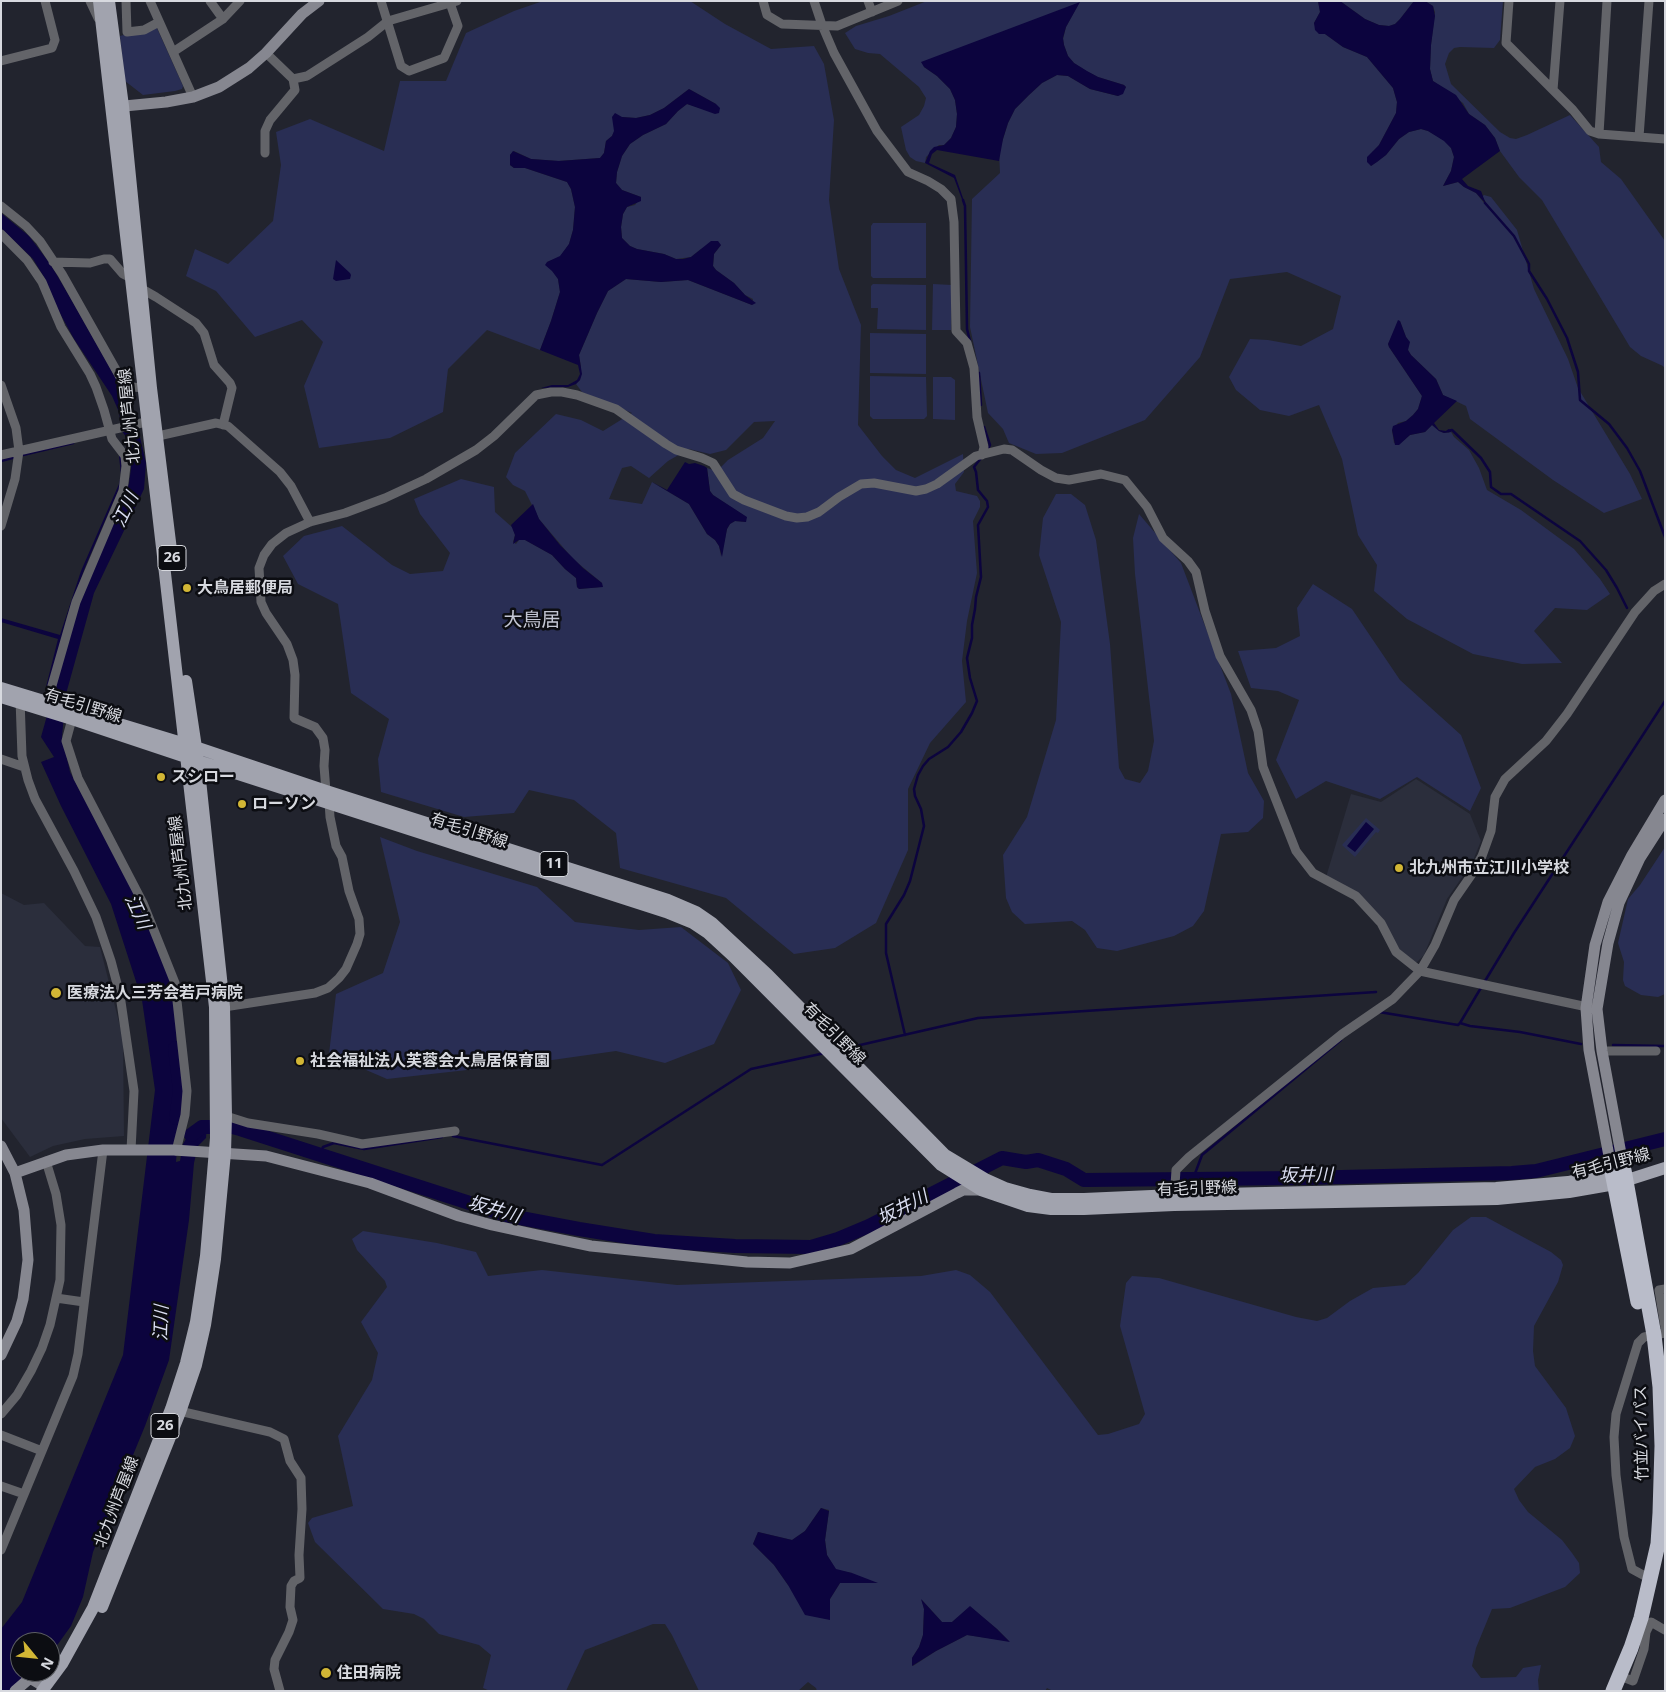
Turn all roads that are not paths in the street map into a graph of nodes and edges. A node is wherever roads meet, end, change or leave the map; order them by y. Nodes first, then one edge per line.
1 (45, 1) edge
2 (90, 1) edge
3 (99, 1) edge
4 (109, 1) edge
5 (115, 1) edge
6 (126, 1) edge
7 (150, 1) edge
8 (210, 1) edge
9 (240, 1) edge
10 (319, 1) edge
11 (381, 1) edge
12 (763, 1) edge
13 (814, 1) edge
14 (868, 1) edge
15 (898, 1) edge
16 (1509, 1) edge
17 (1560, 1) edge
18 (1608, 1) edge
19 (1649, 1) edge
20 (454, 2) edge
21 (872, 12) junction
22 (223, 19) junction
23 (388, 21) junction
24 (159, 22) junction
25 (101, 25) junction
26 (822, 26) junction
27 (114, 44) junction
28 (173, 52) junction
29 (266, 53) junction
30 (1, 61) edge
31 (293, 79) junction
32 (1553, 90) junction
33 (193, 97) junction
34 (118, 107) junction
35 (1598, 134) junction
36 (1639, 137) junction
37 (1665, 139) edge
38 (265, 153) dead end
39 (1, 206) edge
40 (1, 234) edge
41 (54, 262) junction
42 (131, 278) junction
43 (142, 289) junction
44 (1, 385) edge
45 (147, 388) junction
46 (141, 423) junction
47 (223, 425) junction
48 (115, 428) junction
49 (158, 436) junction
50 (19, 451) junction
51 (982, 455) junction
52 (1, 456) edge
53 (310, 522) junction
54 (1, 526) edge
55 (1665, 584) edge
56 (1, 688) edge
57 (51, 689) dead end
58 (1, 697) edge
59 (22, 700) junction
60 (68, 715) junction
61 (191, 752) junction
62 (1, 759) edge
63 (24, 767) junction
64 (327, 797) junction
65 (1665, 800) edge
66 (1665, 819) edge
67 (1420, 971) junction
68 (224, 1007) junction
69 (1591, 1008) junction
70 (1602, 1051) junction
71 (1656, 1051) dead end
72 (222, 1113) junction
73 (455, 1131) dead end
74 (1, 1146) edge
75 (104, 1150) junction
76 (133, 1150) junction
77 (177, 1151) junction
78 (214, 1152) junction
79 (1665, 1160) edge
80 (46, 1161) junction
81 (1665, 1168) edge
82 (15, 1173) junction
83 (1617, 1173) junction
84 (980, 1185) junction
85 (1174, 1196) junction
86 (1665, 1289) edge
87 (56, 1298) junction
88 (84, 1302) junction
89 (1657, 1333) edge
90 (1, 1355) edge
91 (176, 1411) junction
92 (1, 1414) edge
93 (1, 1435) edge
94 (42, 1451) junction
95 (1, 1486) edge
96 (24, 1494) junction
97 (1, 1550) edge
98 (1643, 1575) junction
99 (1665, 1630) edge
100 (1620, 1676) junction
101 (47, 1690) edge
102 (15, 1691) edge
103 (280, 1691) edge
104 (1604, 1691) edge
105 (1614, 1691) edge

1 - 30 street
2 - 25 street
3 - 25 main road, 北九州芦屋線 / 26
4 - 27 main road, 北九州芦屋線 / 26
5 - 27 street
6 - 24 street
7 - 24 street
8 - 22 street
9 - 22 street
10 - 29 street
11 - 23 street
12 - 26 street
13 - 26 street
14 - 21 street
15 - 21 street
16 - 32 street
17 - 32 street
18 - 35 street
19 - 36 street
20 - 23 street
20 - 23 street
21 - 26 street
22 - 28 street
23 - 31 street
24 - 28 street
25 - 34 main road, 北九州芦屋線 / 26
26 - 51 street
27 - 34 main road, 北九州芦屋線 / 26
28 - 33 street
29 - 31 street
29 - 33 street
31 - 38 street
32 - 35 street
33 - 34 street
34 - 42 main road, 北九州芦屋線 / 26
34 - 43 main road, 北九州芦屋線 / 26
35 - 36 street
36 - 37 street
39 - 41 street
40 - 48 street
41 - 42 street
41 - 45 street
42 - 45 main road, 北九州芦屋線 / 26
43 - 45 main road, 北九州芦屋線 / 26
43 - 47 street
44 - 50 street
45 - 46 main road, 北九州芦屋線 / 26
45 - 49 main road, 北九州芦屋線 / 26
46 - 48 street
46 - 61 main road, 北九州芦屋線 / 26
47 - 49 street
47 - 53 street
48 - 50 street
48 - 57 street
49 - 61 main road, 北九州芦屋線 / 26
50 - 52 street
50 - 54 street
51 - 53 street
51 - 67 street
53 - 64 street
55 - 67 street
56 - 59 main road, 有毛引野線 / 11
58 - 59 main road, 有毛引野線 / 11
59 - 60 main road, 有毛引野線 / 11
59 - 63 street
60 - 61 main road, 有毛引野線 / 11
60 - 77 street
61 - 64 main road, 有毛引野線 / 11
61 - 68 main road, 北九州芦屋線 / 26
61 - 72 main road, 北九州芦屋線 / 26
62 - 63 street
63 - 76 street
64 - 68 street
64 - 84 main road, 有毛引野線 / 11
65 - 69 street
66 - 69 street
67 - 69 street
67 - 85 street
68 - 72 main road, 北九州芦屋線 / 26
69 - 70 street
69 - 83 street
70 - 71 street
70 - 83 street
72 - 73 street
72 - 78 main road, 北九州芦屋線 / 26
74 - 82 street
75 - 76 street
75 - 80 street
75 - 88 street
76 - 77 street
77 - 78 street
78 - 84 street
78 - 91 main road, 北九州芦屋線 / 26
79 - 83 main road, 有毛引野線 / 11
80 - 82 street
80 - 87 street
81 - 83 main road, 有毛引野線 / 11
82 - 90 street
83 - 85 main road, 有毛引野線 / 11
83 - 89 highway, 竹並バイパス
84 - 85 main road, 有毛引野線 / 11
86 - 89 street
87 - 88 street
87 - 92 street
88 - 94 street
89 - 98 highway, 竹並バイパス
89 - 98 street
89 - 100 highway, 竹並バイパス
91 - 101 main road, 北九州芦屋線 / 26
91 - 103 street
93 - 94 street
94 - 96 street
95 - 96 street
96 - 97 street
98 - 104 highway, 竹並バイパス
99 - 100 street
100 - 105 highway, 竹並バイパス
101 - 102 street

